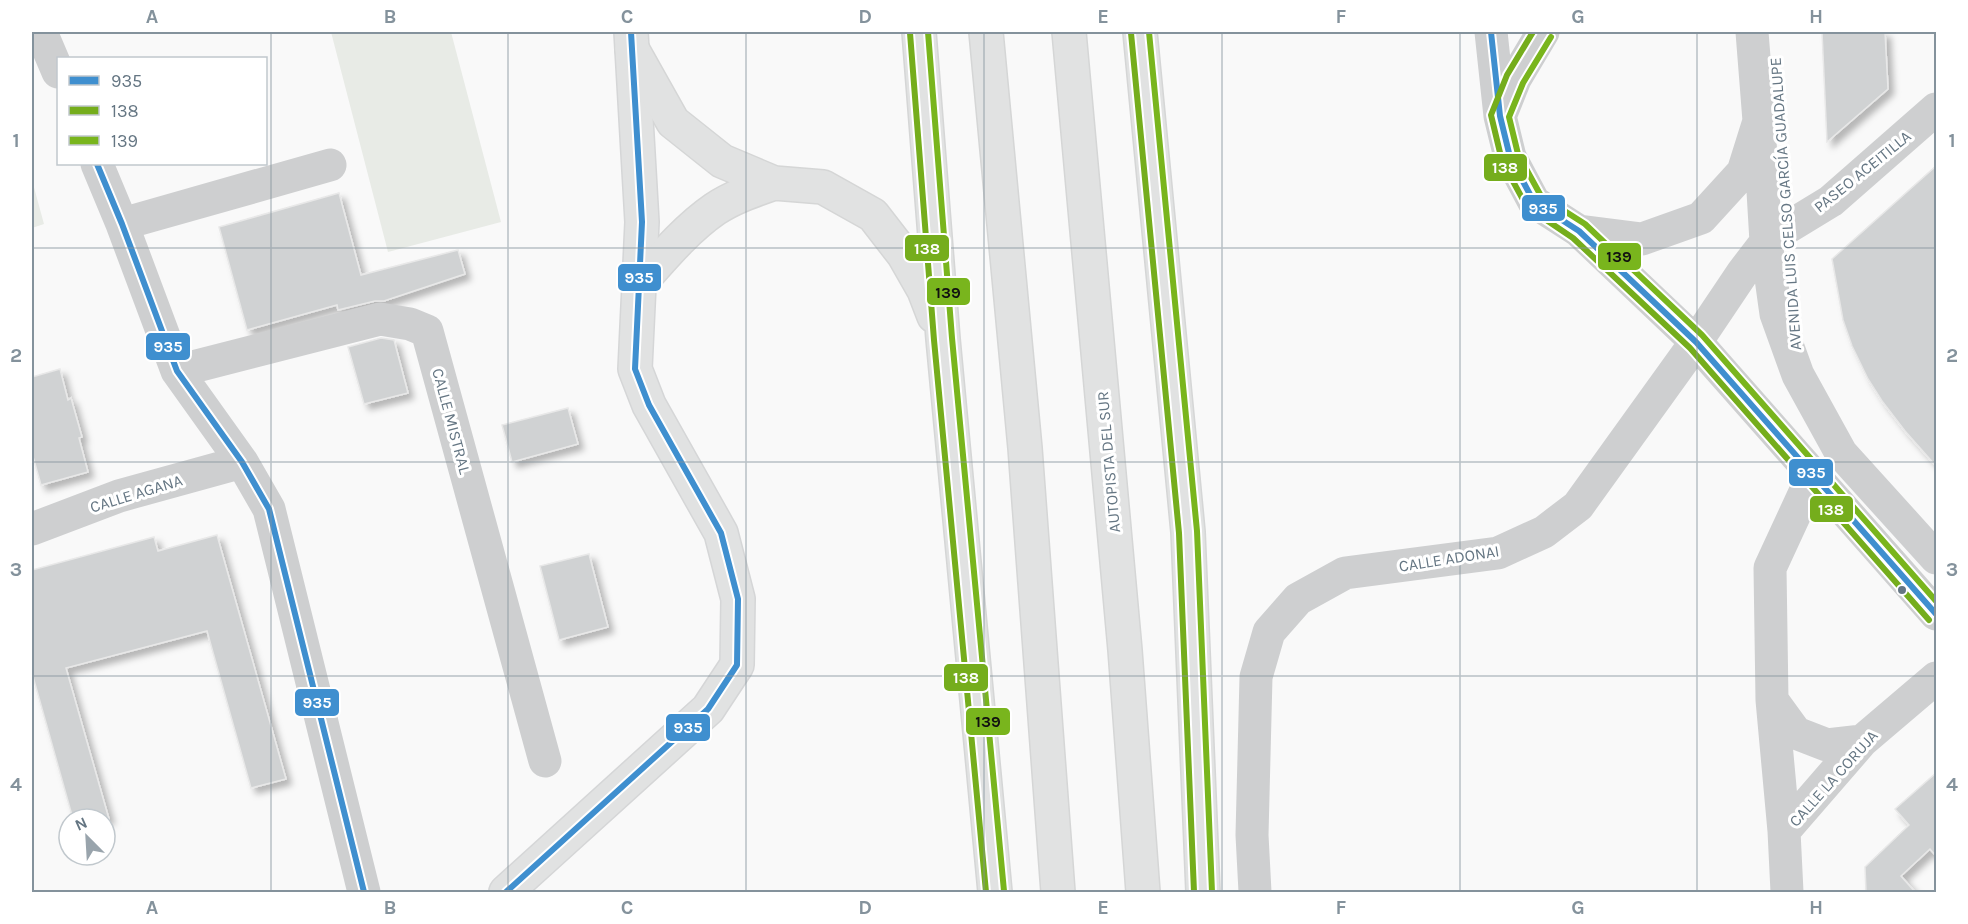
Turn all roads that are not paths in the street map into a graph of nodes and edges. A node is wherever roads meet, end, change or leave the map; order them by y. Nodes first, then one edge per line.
1 (41, 32) edge
2 (919, 32) edge
3 (986, 32) edge
4 (1069, 32) edge
5 (1140, 32) edge
6 (1491, 32) edge
7 (1543, 32) edge
8 (1754, 35) edge
9 (632, 40) edge
10 (57, 70) edge
11 (1936, 109) edge
12 (1500, 116) junction
13 (1759, 121) junction
14 (97, 165) edge
15 (330, 165) dead end
16 (774, 183) junction
17 (122, 224) junction
18 (1579, 231) junction
19 (1776, 236) junction
20 (639, 284) junction
21 (943, 339) junction
22 (1696, 342) junction
23 (177, 371) junction
24 (242, 462) junction
25 (1813, 475) junction
26 (32, 528) edge
27 (1936, 558) edge
28 (1936, 614) edge
29 (1936, 678) edge
30 (1772, 700) junction
31 (1862, 741) junction
32 (545, 761) dead end
33 (1784, 831) junction
34 (368, 889) edge
35 (506, 892) edge
36 (995, 892) edge
37 (1058, 892) edge
38 (1143, 892) edge
39 (1203, 892) edge
40 (1255, 892) edge
41 (1787, 892) edge

1 - 10 street
2 - 21 main road
3 - 37 main road
4 - 38 main road, AUTOPISTA DEL SUR
5 - 39 main road
6 - 12 street
7 - 12 street
8 - 13 street, AVENIDA LUIS CELSO GARCÍA GUADALUPE
8 - 19 street, AVENIDA LUIS CELSO GARCÍA GUADALUPE
9 - 16 main road
9 - 20 main road
11 - 19 street, PASEO ACEITILLA
12 - 18 street
13 - 18 street
13 - 19 street, AVENIDA LUIS CELSO GARCÍA GUADALUPE
14 - 17 street
15 - 17 street
16 - 20 main road
16 - 21 main road
17 - 23 street
18 - 22 street
19 - 22 street, CALLE ADONAI
19 - 27 street, AVENIDA LUIS CELSO GARCÍA GUADALUPE
20 - 35 main road
21 - 36 main road
22 - 25 street
22 - 40 street, CALLE ADONAI
23 - 24 street
23 - 32 street, CALLE MISTRAL
24 - 26 street, CALLE AGANA
24 - 34 street
25 - 28 street
25 - 30 street
29 - 31 street, CALLE LA CORUJA
30 - 31 street
30 - 33 street
31 - 33 street, CALLE LA CORUJA
33 - 41 street

